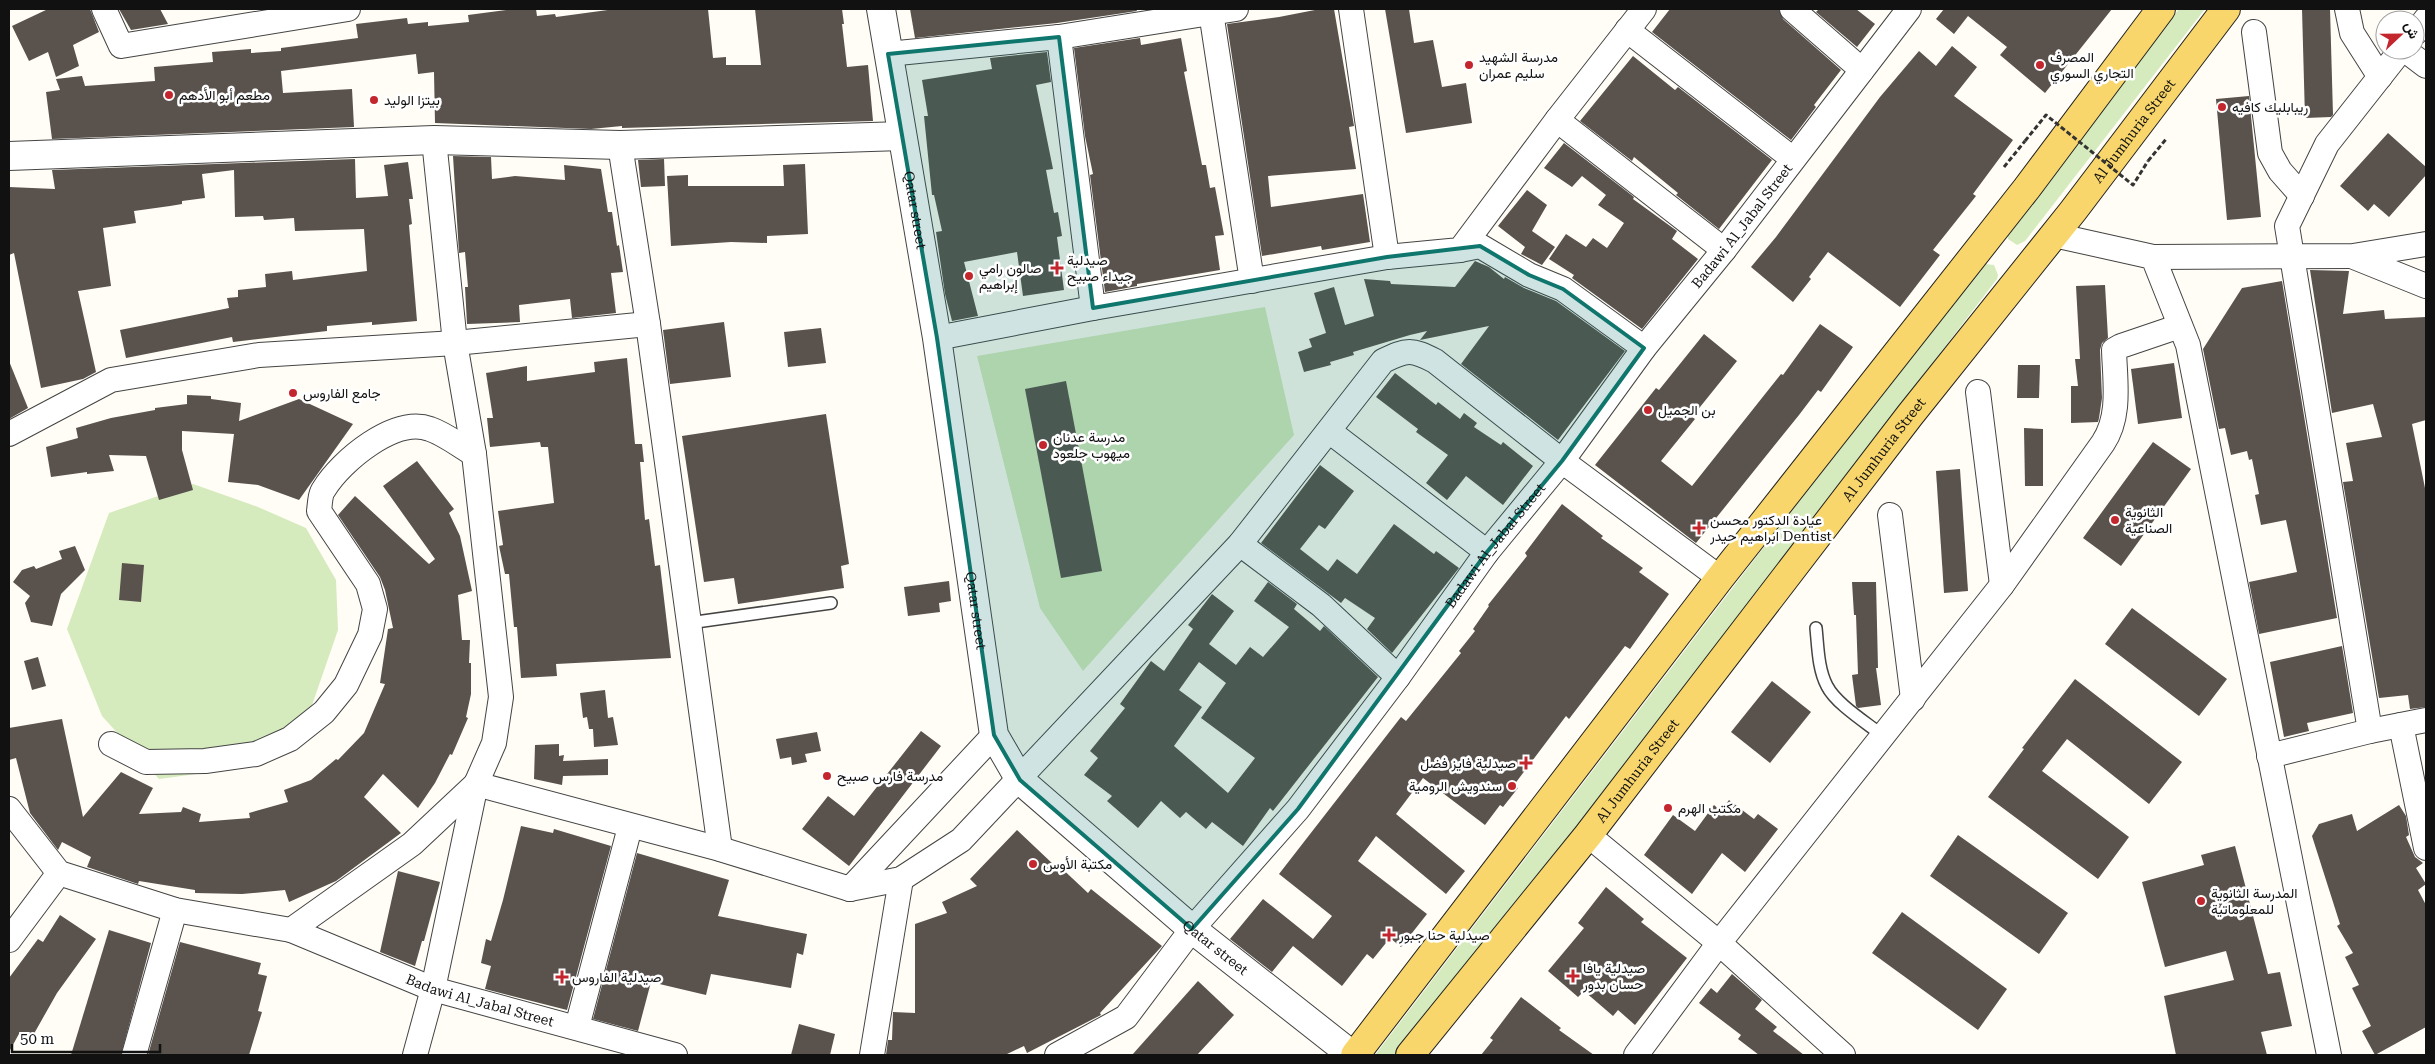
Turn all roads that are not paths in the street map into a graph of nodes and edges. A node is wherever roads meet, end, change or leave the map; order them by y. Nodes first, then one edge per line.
1 (104, 9) edge
2 (348, 9) edge
3 (881, 9) edge
4 (1236, 9) edge
5 (1351, 9) edge
6 (1644, 9) edge
7 (1792, 9) edge
8 (1909, 9) edge
9 (2161, 9) edge
10 (2226, 9) edge
11 (2347, 9) edge
12 (1211, 12) junction
13 (1627, 30) junction
14 (2254, 32) dead end
15 (1059, 37) junction
16 (888, 54) junction
17 (2393, 60) edge
18 (1862, 70) junction
19 (2380, 77) junction
20 (1557, 120) junction
21 (902, 136) junction
22 (434, 140) junction
23 (620, 145) junction
24 (9, 156) edge
25 (1793, 160) junction
26 (2302, 196) junction
27 (2054, 235) junction
28 (2426, 244) edge
29 (1460, 250) junction
30 (1724, 250) junction
31 (2153, 256) junction
32 (2353, 256) junction
33 (1387, 257) junction
34 (2293, 257) junction
35 (1252, 281) junction
36 (2426, 286) edge
37 (1093, 308) junction
38 (648, 324) junction
39 (2180, 326) junction
40 (937, 338) junction
41 (455, 343) junction
42 (1644, 348) junction
43 (1978, 392) dead end
44 (1329, 431) junction
45 (9, 434) edge
46 (474, 454) junction
47 (1562, 461) junction
48 (1890, 515) dead end
49 (1240, 544) junction
50 (1487, 552) junction
51 (1720, 578) junction
52 (2002, 585) junction
53 (831, 604) dead end
54 (689, 623) junction
55 (1816, 628) dead end
56 (1398, 677) junction
57 (1913, 699) junction
58 (2426, 720) edge
59 (2401, 725) junction
60 (2370, 731) junction
61 (994, 735) junction
62 (1883, 736) junction
63 (111, 744) dead end
64 (2269, 756) junction
65 (1020, 780) junction
66 (476, 784) junction
67 (9, 809) edge
68 (630, 827) junction
69 (1588, 835) junction
70 (2426, 848) edge
71 (720, 849) junction
72 (59, 873) junction
73 (901, 880) junction
74 (850, 889) junction
75 (175, 910) junction
76 (1192, 929) junction
77 (291, 930) junction
78 (9, 940) edge
79 (1719, 943) junction
80 (433, 988) junction
81 (577, 1027) junction
82 (134, 1055) edge
83 (415, 1055) edge
84 (675, 1055) edge
85 (872, 1055) edge
86 (1056, 1055) edge
87 (1354, 1055) edge
88 (1410, 1055) edge
89 (1636, 1055) edge
90 (1843, 1055) edge
91 (2329, 1055) edge

1 - 2 street
3 - 16 street, Qatar street
4 - 12 street
5 - 33 street
6 - 13 street
7 - 18 street
8 - 18 street, Badawi Al_Jabal Street
9 - 51 main road
10 - 27 main road, Al Jumhuria Street
11 - 19 street
12 - 15 street
12 - 35 street
13 - 20 street
13 - 25 street
14 - 26 street
15 - 16 street
15 - 37 street
16 - 21 street, Qatar street
17 - 19 street
18 - 25 street, Badawi Al_Jabal Street
19 - 26 street
20 - 29 street
20 - 30 street
21 - 23 street
21 - 40 street, Qatar street
22 - 23 street
22 - 24 street
22 - 41 street
23 - 38 street
25 - 30 street, Badawi Al_Jabal Street
26 - 34 street
27 - 31 street
27 - 69 main road, Al Jumhuria Street
28 - 32 street
29 - 33 street
29 - 42 street
30 - 42 street, Badawi Al_Jabal Street
31 - 34 street
31 - 39 street
32 - 34 street
32 - 36 street
33 - 35 street
34 - 60 street
35 - 37 street
37 - 40 street
38 - 41 street
38 - 54 street
39 - 52 street
39 - 64 street
40 - 61 street, Qatar street
41 - 45 street
41 - 46 street
42 - 47 street, Badawi Al_Jabal Street
43 - 52 street
44 - 47 street
44 - 49 street
44 - 50 street
46 - 63 street
46 - 66 street
47 - 50 street, Badawi Al_Jabal Street
47 - 51 street
48 - 57 street
49 - 56 street
49 - 65 street
50 - 56 street, Badawi Al_Jabal Street
51 - 87 main road
52 - 57 street
53 - 54 lane
54 - 71 street
55 - 62 lane
56 - 76 street, Badawi Al_Jabal Street
57 - 62 street
58 - 59 street
59 - 60 street
59 - 70 street
60 - 64 street
61 - 65 street, Qatar street
61 - 74 street
62 - 79 street
64 - 91 street
65 - 73 street
65 - 76 street, Qatar street
66 - 68 street
66 - 77 street
66 - 80 street
67 - 72 street
68 - 71 street
68 - 81 street
69 - 79 street
69 - 88 main road, Al Jumhuria Street
71 - 74 street
72 - 75 street, Badawi Al_Jabal Street
72 - 78 street
73 - 74 street
73 - 85 street
75 - 77 street, Badawi Al_Jabal Street
75 - 82 street
76 - 86 street, Badawi Al_Jabal Street
76 - 87 street, Qatar street
77 - 80 street, Badawi Al_Jabal Street
79 - 89 street
79 - 90 street
80 - 81 street, Badawi Al_Jabal Street
80 - 83 street
81 - 84 street, Badawi Al_Jabal Street

